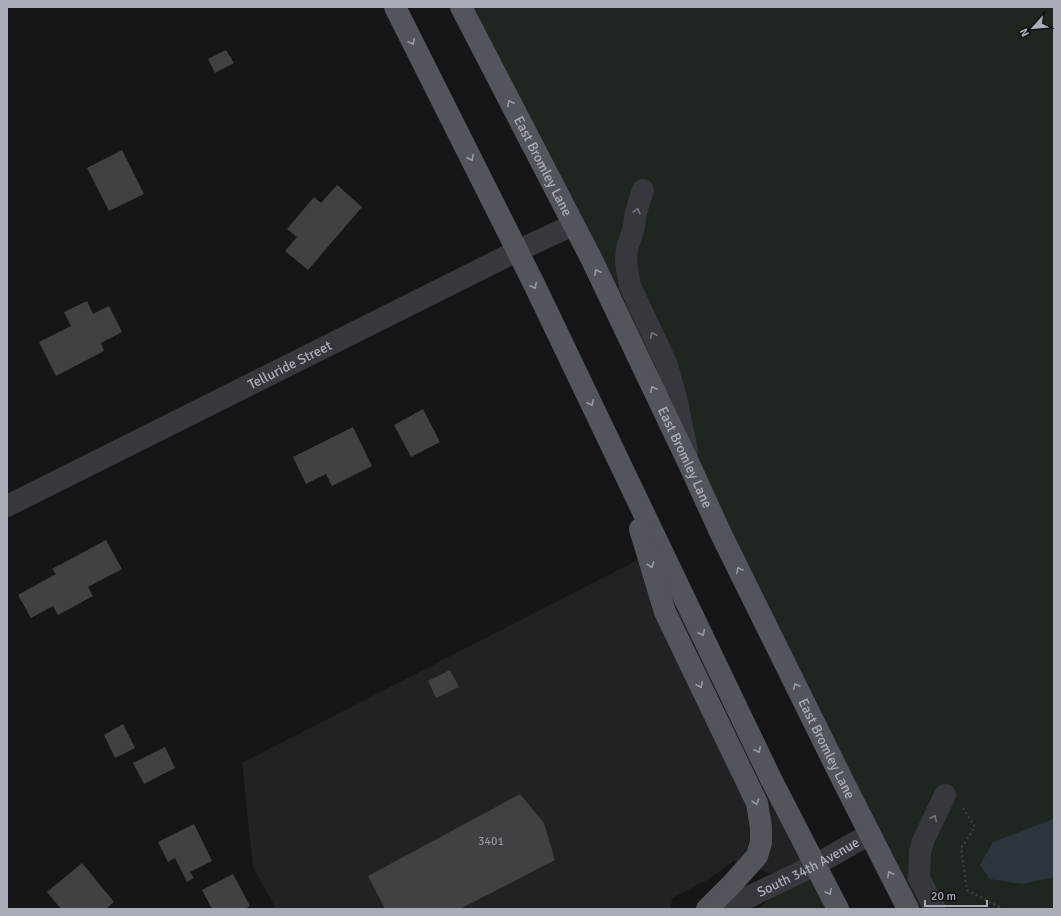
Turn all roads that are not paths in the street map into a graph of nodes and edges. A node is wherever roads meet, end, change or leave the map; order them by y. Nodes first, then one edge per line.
1 (395, 7) edge
2 (461, 7) edge
3 (643, 190) dead end
4 (573, 225) junction
5 (517, 251) junction
6 (618, 461) junction
7 (690, 466) junction
8 (7, 506) edge
9 (952, 799) road end
10 (870, 834) junction
11 (815, 865) junction
12 (707, 909) edge
13 (724, 909) edge
14 (838, 909) edge
15 (908, 909) edge
16 (935, 909) edge

1 -> 5 main road
4 -> 2 main road, East Bromley Lane
7 -> 3 street
4 - 5 street, Telluride Street
7 -> 4 main road, East Bromley Lane
5 -> 6 main road
5 - 8 street, Telluride Street
6 -> 11 main road
6 -> 12 main road
10 -> 7 main road, East Bromley Lane
16 -> 9 street
10 - 11 street, South 34th Avenue
15 -> 10 main road, East Bromley Lane
11 - 13 street, South 34th Avenue
11 -> 14 main road

